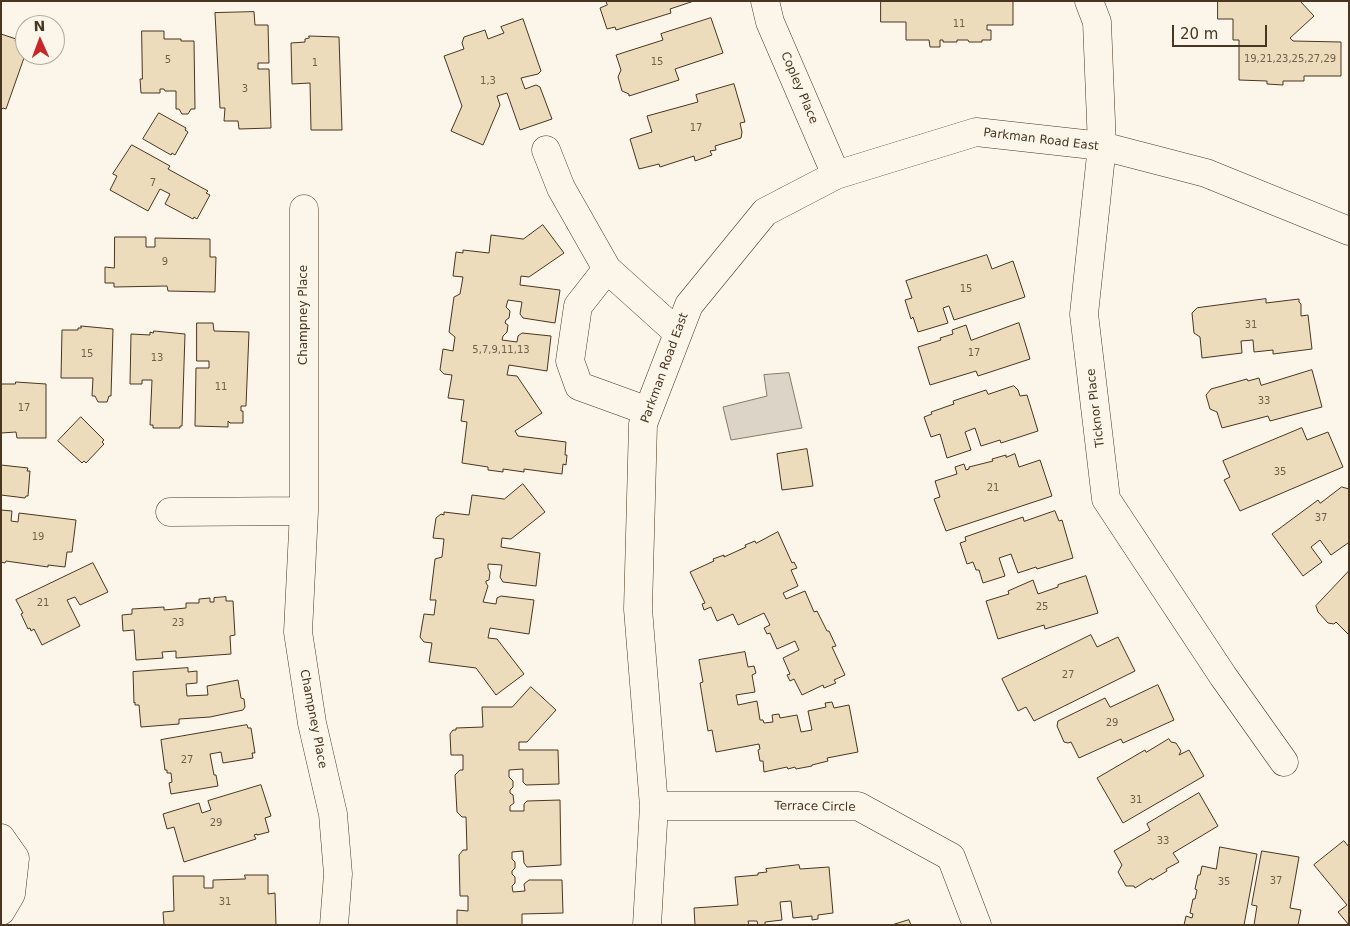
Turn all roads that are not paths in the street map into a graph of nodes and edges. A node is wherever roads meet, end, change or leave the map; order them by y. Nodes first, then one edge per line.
1 (765, 1) edge
2 (1090, 1) edge
3 (1102, 146) junction
4 (546, 150) dead end
5 (836, 175) junction
6 (304, 208) dead end
7 (1349, 231) edge
8 (607, 269) junction
9 (678, 333) junction
10 (648, 411) junction
11 (304, 511) junction
12 (170, 512) dead end
13 (1284, 762) dead end
14 (654, 806) junction
15 (1, 838) edge
16 (1, 911) edge
17 (334, 925) edge
18 (647, 925) edge
19 (978, 925) edge

1 - 5 street, Copley Place
2 - 3 street, Ticknor Place
3 - 5 street, Parkman Road East
3 - 7 street, Parkman Road East
3 - 13 street, Ticknor Place
4 - 8 street
5 - 9 street, Parkman Road East
6 - 11 street, Champney Place
8 - 9 street
8 - 10 street
9 - 10 street, Parkman Road East
10 - 14 street, Parkman Road East
11 - 12 street
11 - 17 street, Champney Place
14 - 18 street, Parkman Road East
14 - 19 street, Terrace Circle
15 - 16 street

